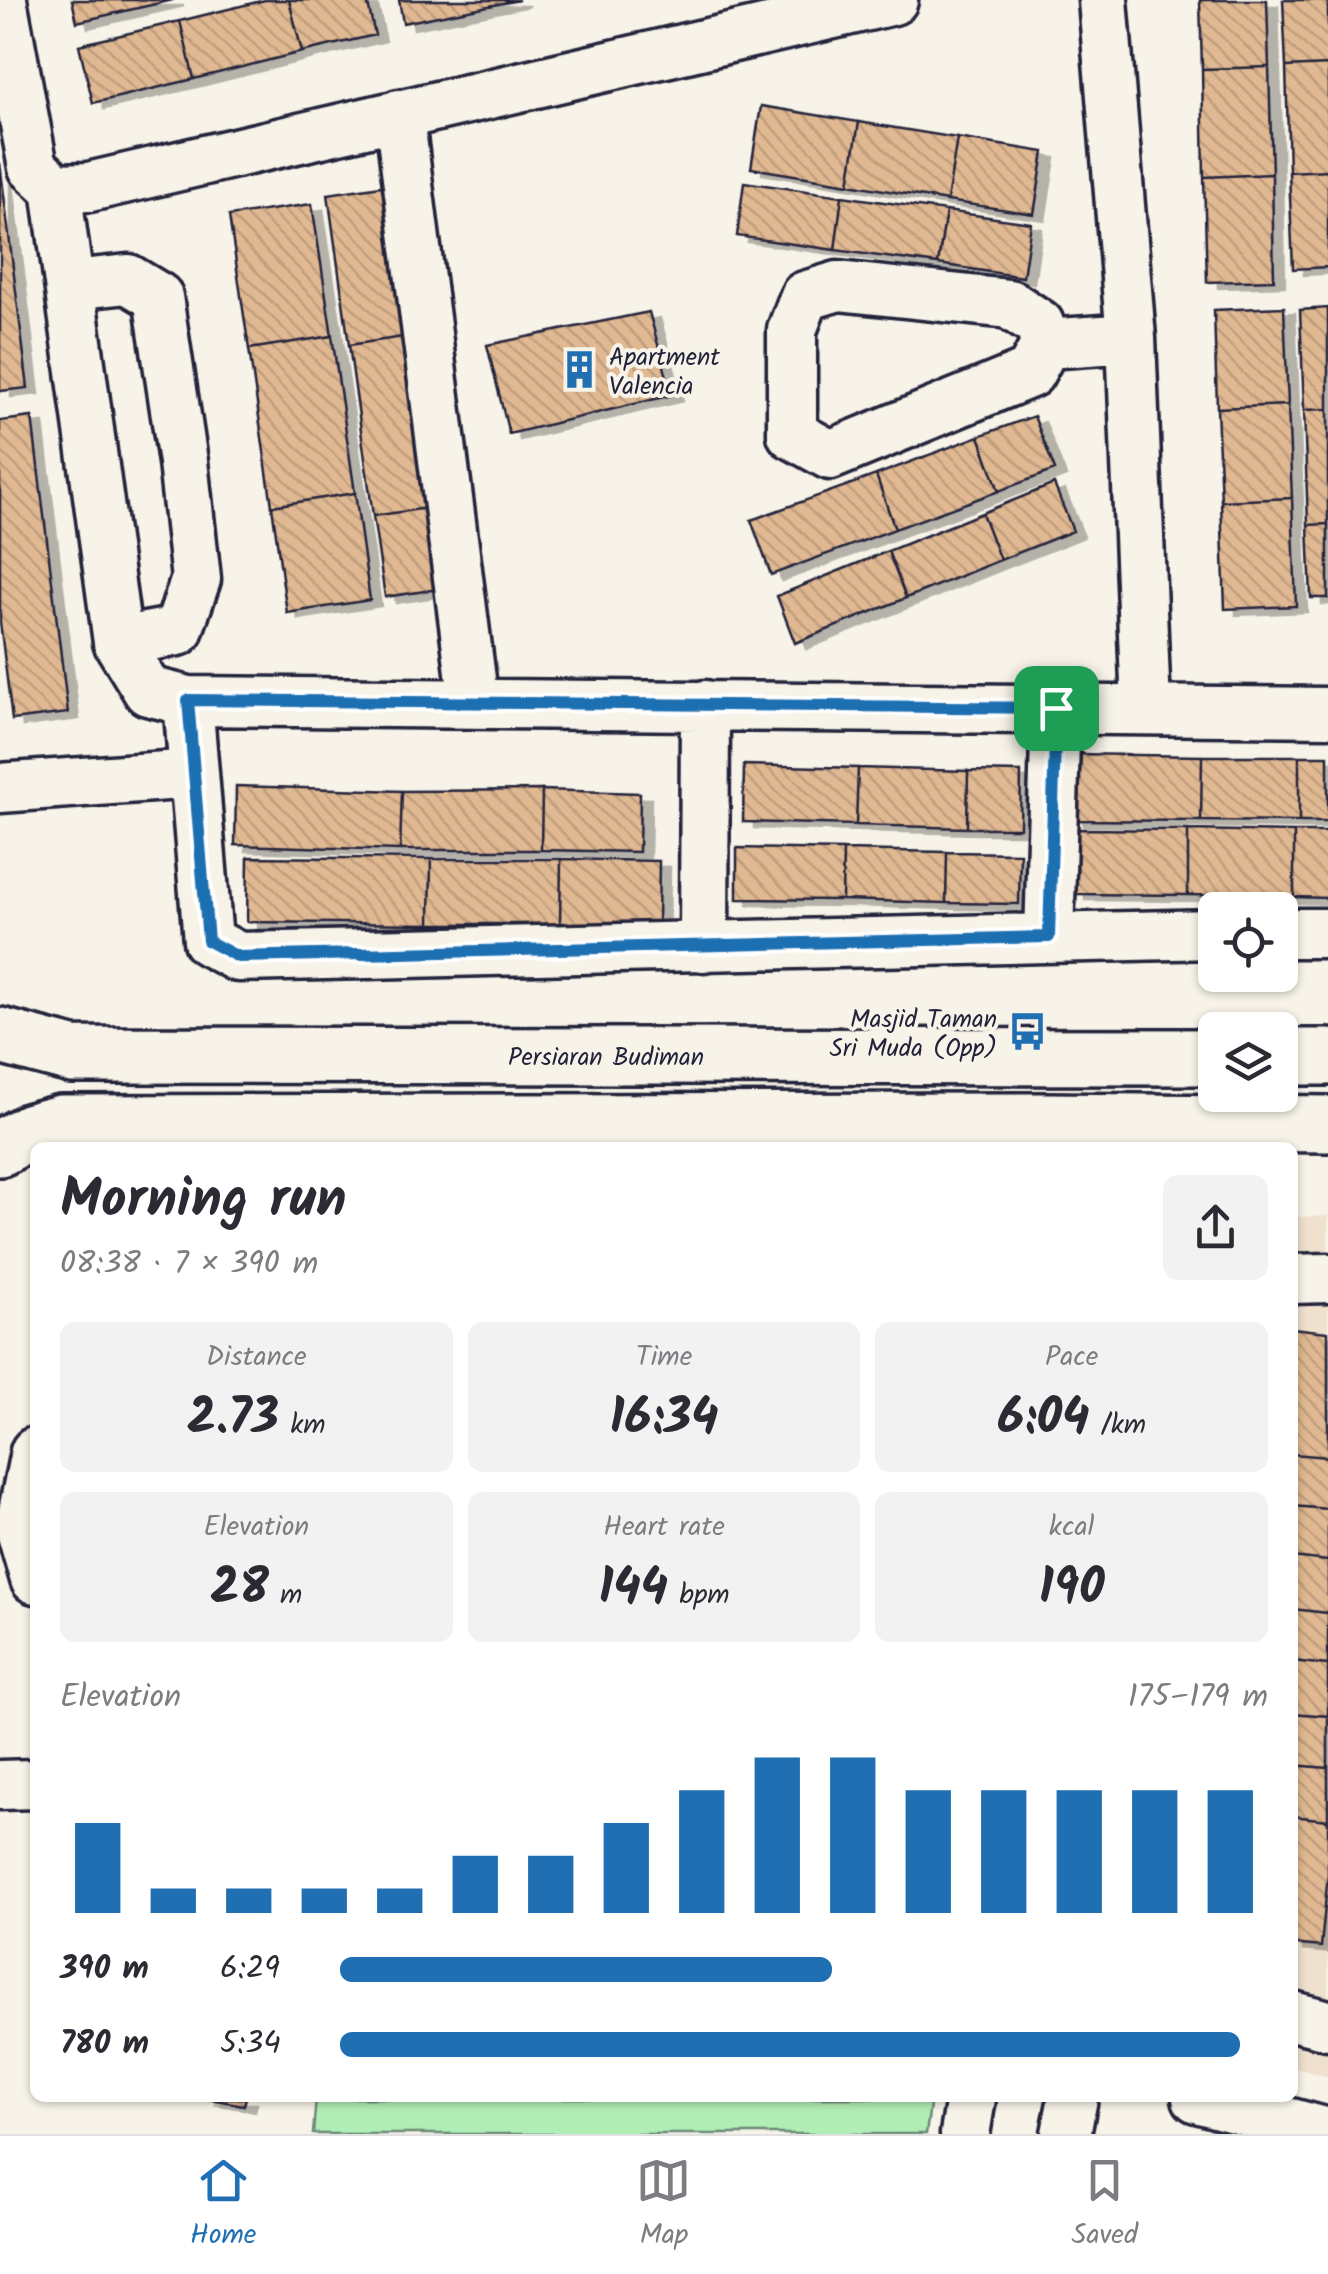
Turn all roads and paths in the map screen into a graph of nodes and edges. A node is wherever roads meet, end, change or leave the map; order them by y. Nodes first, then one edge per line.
1 (2, 0) edge
2 (893, 0) edge
3 (1103, 0) edge
4 (5, 52) edge
5 (399, 114) junction
6 (56, 188) junction
7 (71, 285) junction
8 (1131, 338) junction
9 (1046, 344) junction
10 (118, 642) junction
11 (188, 700) junction
12 (474, 703) junction
13 (704, 705) junction
14 (1056, 708) junction
15 (1146, 708) junction
16 (1328, 712) edge
17 (194, 774) junction
18 (0, 788) edge
19 (1328, 933) edge
20 (1198, 934) edge
21 (1298, 934) edge
22 (1049, 937) junction
23 (704, 947) junction
24 (0, 1036) edge
25 (1198, 1057) edge
26 (1298, 1057) edge
27 (1328, 1057) edge
28 (1328, 1124) edge
29 (1046, 1134) edge
30 (0, 1148) edge
31 (1328, 1278) edge
32 (1298, 1279) edge
33 (30, 1477) edge
34 (30, 1562) edge
35 (30, 1784) edge
36 (0, 1785) edge
37 (1298, 2017) edge
38 (1328, 2024) edge
39 (970, 2102) edge
40 (1072, 2102) edge
41 (1212, 2102) edge
42 (965, 2134) edge
43 (1066, 2134) edge
44 (1328, 2134) edge

1 - 4 street
2 - 5 street
3 - 8 street
4 - 6 street
5 - 6 street
5 - 12 street
6 - 7 street
7 - 10 street
7 - 10 street
8 - 9 street
8 - 15 street
9 - 9 street
10 - 11 street
11 - 12 street
11 - 17 street
12 - 13 street
13 - 14 street
13 - 23 street
14 - 15 street
14 - 22 street
15 - 16 street
17 - 18 street
17 - 23 street
19 - 21 street
20 - 22 street
22 - 23 street
24 - 25 main road, Persiaran Budiman
26 - 27 main road
28 - 29 main road
29 - 30 main road
31 - 32 street
33 - 34 street
35 - 36 street
37 - 38 street
39 - 42 street
40 - 43 street
41 - 44 street

